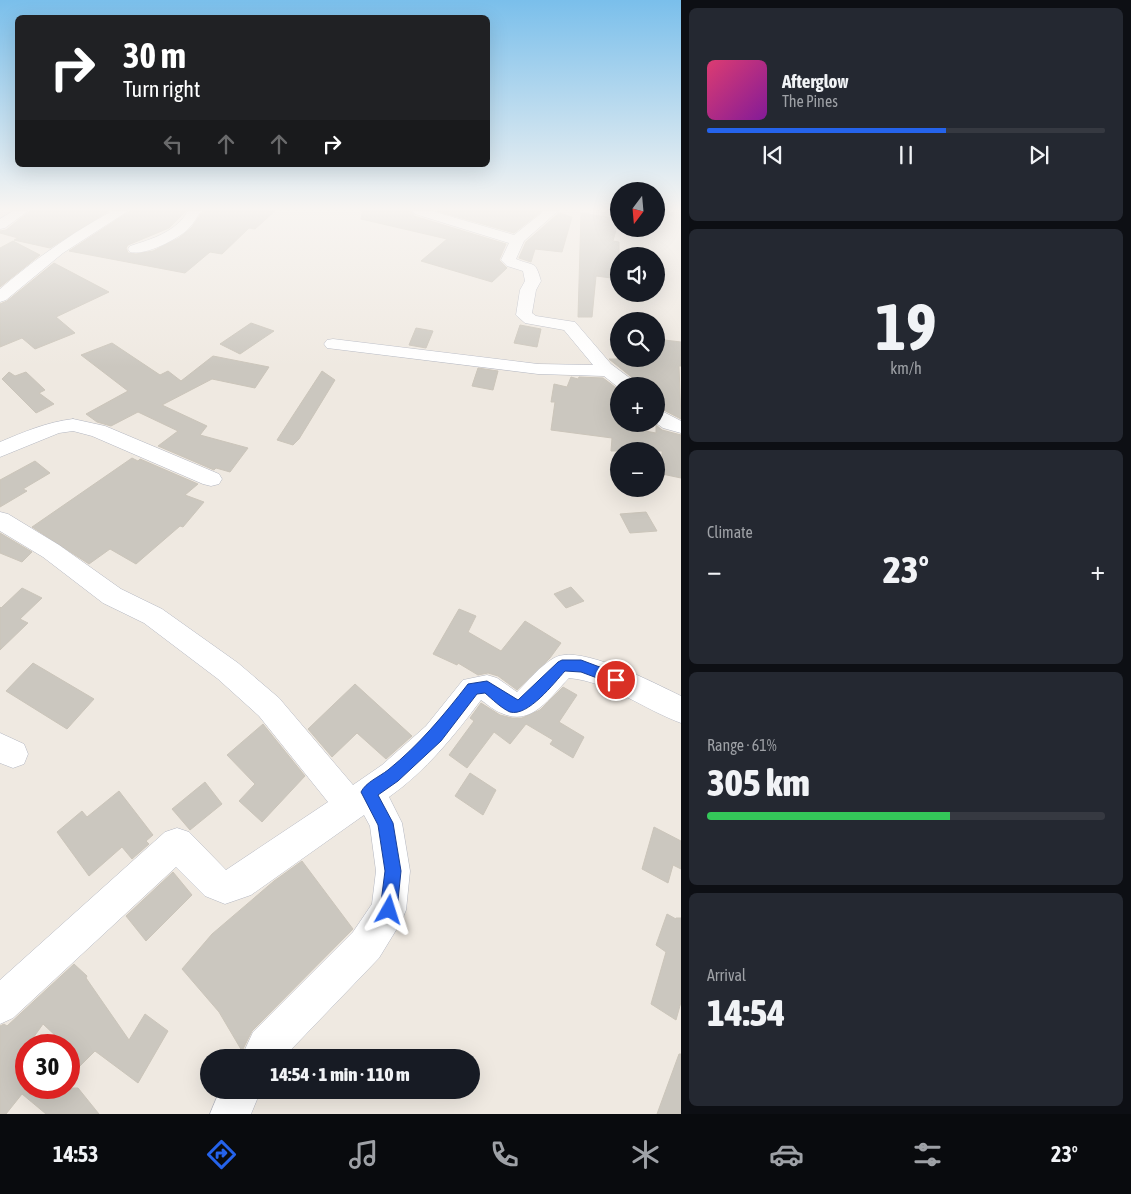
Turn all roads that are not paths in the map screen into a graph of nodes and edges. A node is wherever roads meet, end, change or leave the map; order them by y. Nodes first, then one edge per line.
1 (40, 263) edge
2 (512, 263) edge
3 (0, 297) edge
4 (333, 344) dead end
5 (608, 371) junction
6 (616, 377) edge
7 (665, 420) edge
8 (681, 427) edge
9 (0, 450) edge
10 (211, 479) dead end
11 (0, 520) edge
12 (681, 710) edge
13 (360, 799) junction
14 (0, 1005) edge
15 (265, 1049) edge
16 (237, 1099) edge
17 (230, 1114) edge

1 - 3 street
2 - 5 street
4 - 5 street
5 - 6 street
7 - 8 street
9 - 10 street
11 - 13 street
12 - 13 street
13 - 14 street
13 - 15 street
16 - 17 street

